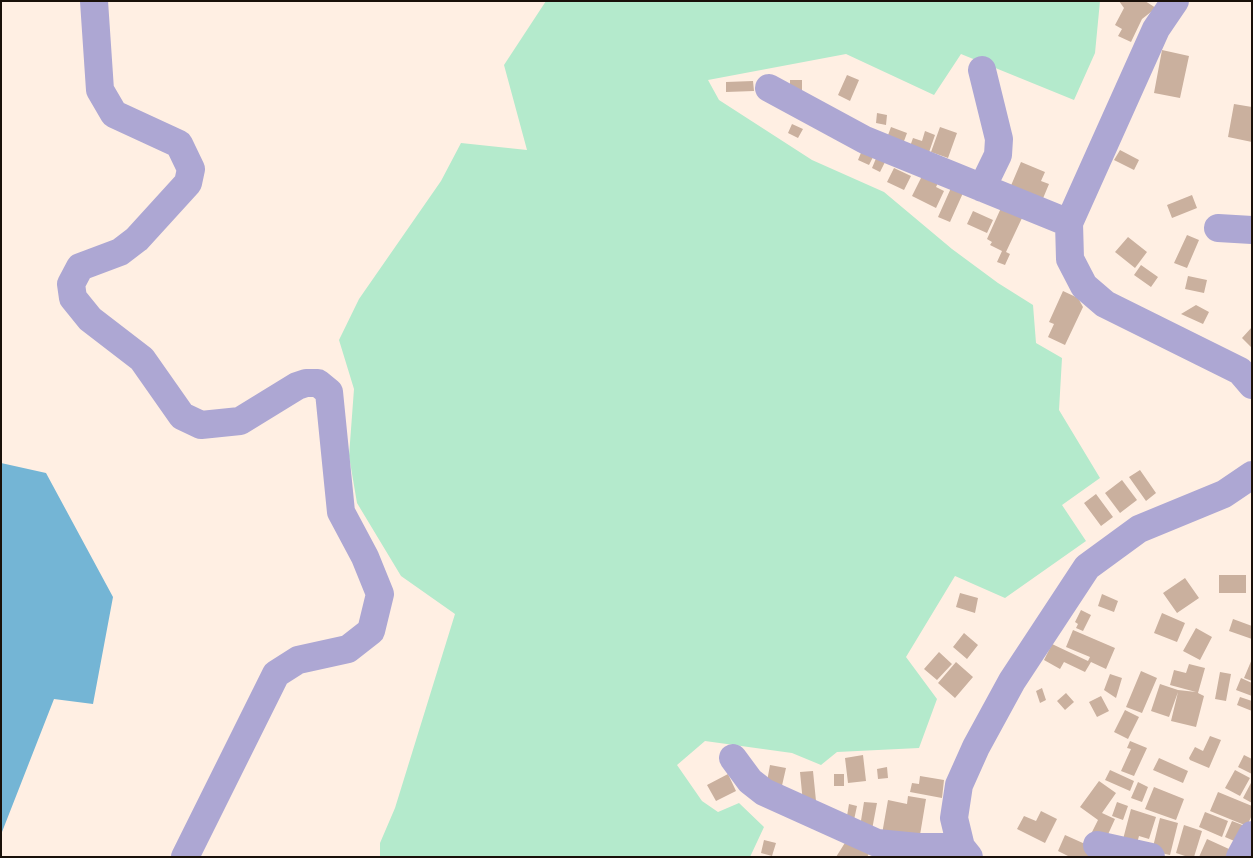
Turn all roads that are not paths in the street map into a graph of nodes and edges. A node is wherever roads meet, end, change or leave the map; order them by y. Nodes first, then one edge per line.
1 (94, 1) edge
2 (1175, 1) edge
3 (982, 70) dead end
4 (769, 88) dead end
5 (982, 188) junction
6 (1068, 223) junction
7 (1218, 228) dead end
8 (1252, 230) edge
9 (1252, 385) edge
10 (1252, 475) edge
11 (734, 758) dead end
12 (1097, 845) dead end
13 (965, 852) edge
14 (185, 857) edge
15 (1151, 857) edge

1 - 14 street
2 - 6 street
3 - 5 street
4 - 5 street
5 - 6 street
6 - 9 street
7 - 8 street
10 - 13 street
11 - 13 street
12 - 15 street

